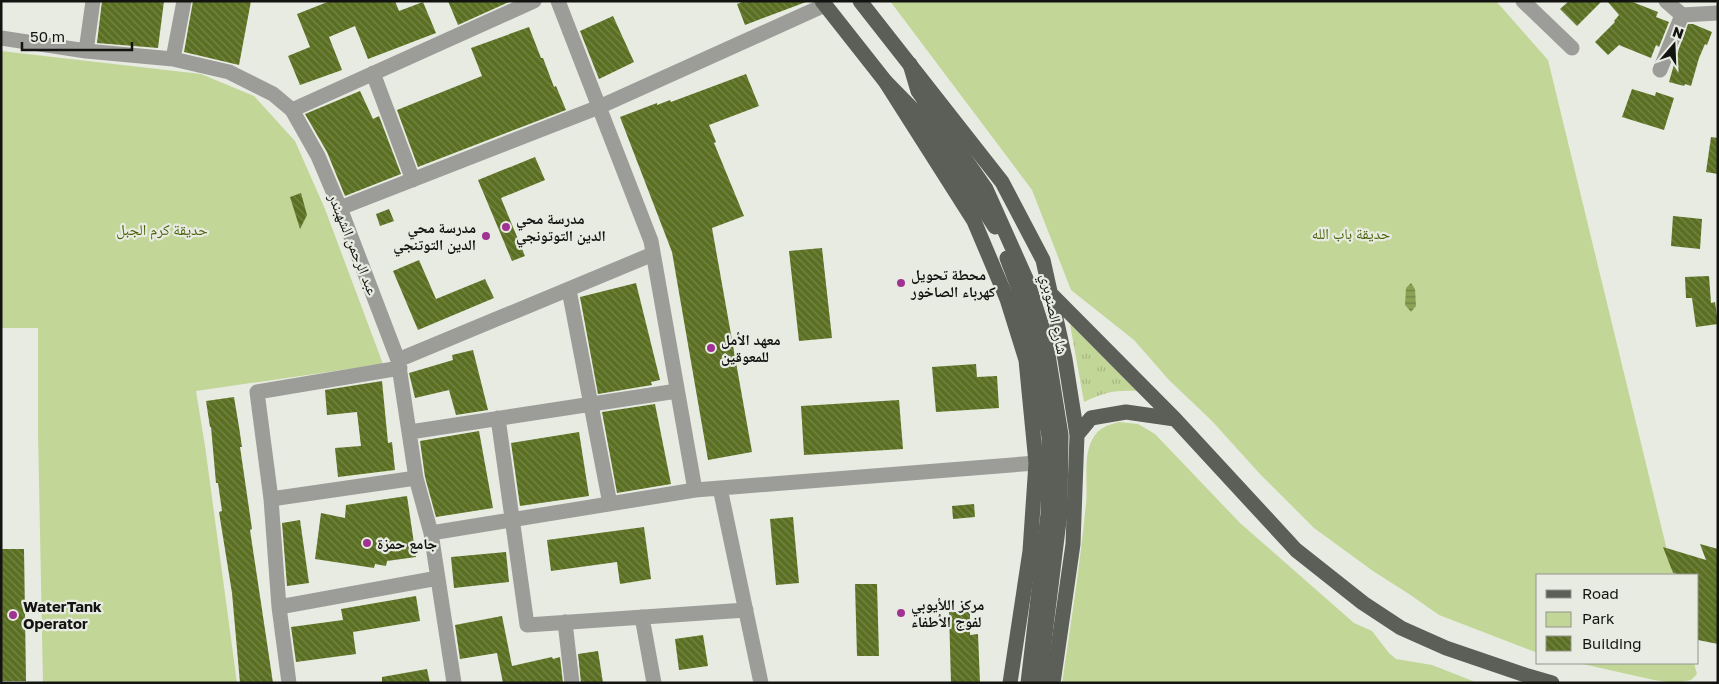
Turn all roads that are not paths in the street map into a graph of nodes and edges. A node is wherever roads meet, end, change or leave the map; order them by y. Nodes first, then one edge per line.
1 (93, 1) edge
2 (184, 1) edge
3 (534, 1) edge
4 (558, 1) edge
5 (860, 1) edge
6 (1666, 1) edge
7 (1525, 2) edge
8 (824, 3) edge
9 (1718, 13) edge
10 (1682, 15) junction
11 (1, 38) edge
12 (1572, 48) dead end
13 (86, 51) junction
14 (173, 59) junction
15 (910, 64) junction
16 (1660, 70) dead end
17 (373, 73) junction
18 (885, 81) junction
19 (599, 107) junction
20 (292, 110) junction
21 (413, 180) junction
22 (340, 208) junction
23 (654, 254) junction
24 (569, 290) junction
25 (1051, 294) junction
26 (399, 364) junction
27 (677, 391) junction
28 (590, 404) junction
29 (498, 418) junction
30 (1175, 419) junction
31 (410, 432) junction
32 (1077, 434) junction
33 (1036, 463) junction
34 (416, 478) junction
35 (720, 488) junction
36 (695, 490) junction
37 (271, 498) junction
38 (610, 504) junction
39 (512, 520) junction
40 (431, 533) junction
41 (438, 578) junction
42 (279, 607) junction
43 (746, 610) junction
44 (642, 617) junction
45 (565, 622) junction
46 (1011, 680) edge
47 (289, 683) edge
48 (454, 683) edge
49 (572, 683) edge
50 (654, 683) edge
51 (761, 683) edge
52 (1028, 683) edge
53 (1039, 683) edge
54 (1046, 683) edge
55 (1053, 683) edge
56 (1552, 683) edge

1 - 13 street
2 - 14 street
3 - 17 street
4 - 19 street
5 - 15 main road, شارع الصنوبري
6 - 10 street
7 - 12 street
8 - 18 main road
8 - 19 street
9 - 10 street
10 - 16 street
11 - 13 street, عبد الرحمن الشهبندر
13 - 14 street, عبد الرحمن الشهبندر
14 - 20 street, عبد الرحمن الشهبندر
15 - 25 main road, شارع الصنوبري
15 - 53 main road, bridge
17 - 20 street
17 - 21 street
18 - 33 main road
18 - 52 main road, bridge
19 - 21 street
19 - 23 street
20 - 22 street, عبد الرحمن الشهبندر
21 - 22 street
22 - 26 street, عبد الرحمن الشهبندر
23 - 24 street
23 - 27 street
24 - 26 street
24 - 28 street
25 - 30 main road
25 - 32 main road, شارع الصنوبري
26 - 31 street, عبد الرحمن الشهبندر
26 - 37 street
27 - 28 street
27 - 36 street
28 - 29 street
28 - 38 street
29 - 31 street
29 - 39 street
30 - 32 main road
30 - 56 main road
31 - 34 street, عبد الرحمن الشهبندر
32 - 55 main road, شارع الصنوبري
33 - 35 street
33 - 46 main road
34 - 37 street
34 - 40 street, عبد الرحمن الشهبندر
35 - 36 street
35 - 43 street
36 - 38 street
37 - 42 street
38 - 39 street
39 - 40 street
39 - 45 street
40 - 41 street, عبد الرحمن الشهبندر
41 - 42 street
41 - 48 street, عبد الرحمن الشهبندر
42 - 47 street
43 - 44 street
43 - 51 street
44 - 45 street
44 - 50 street
45 - 49 street
46 - 54 main road

